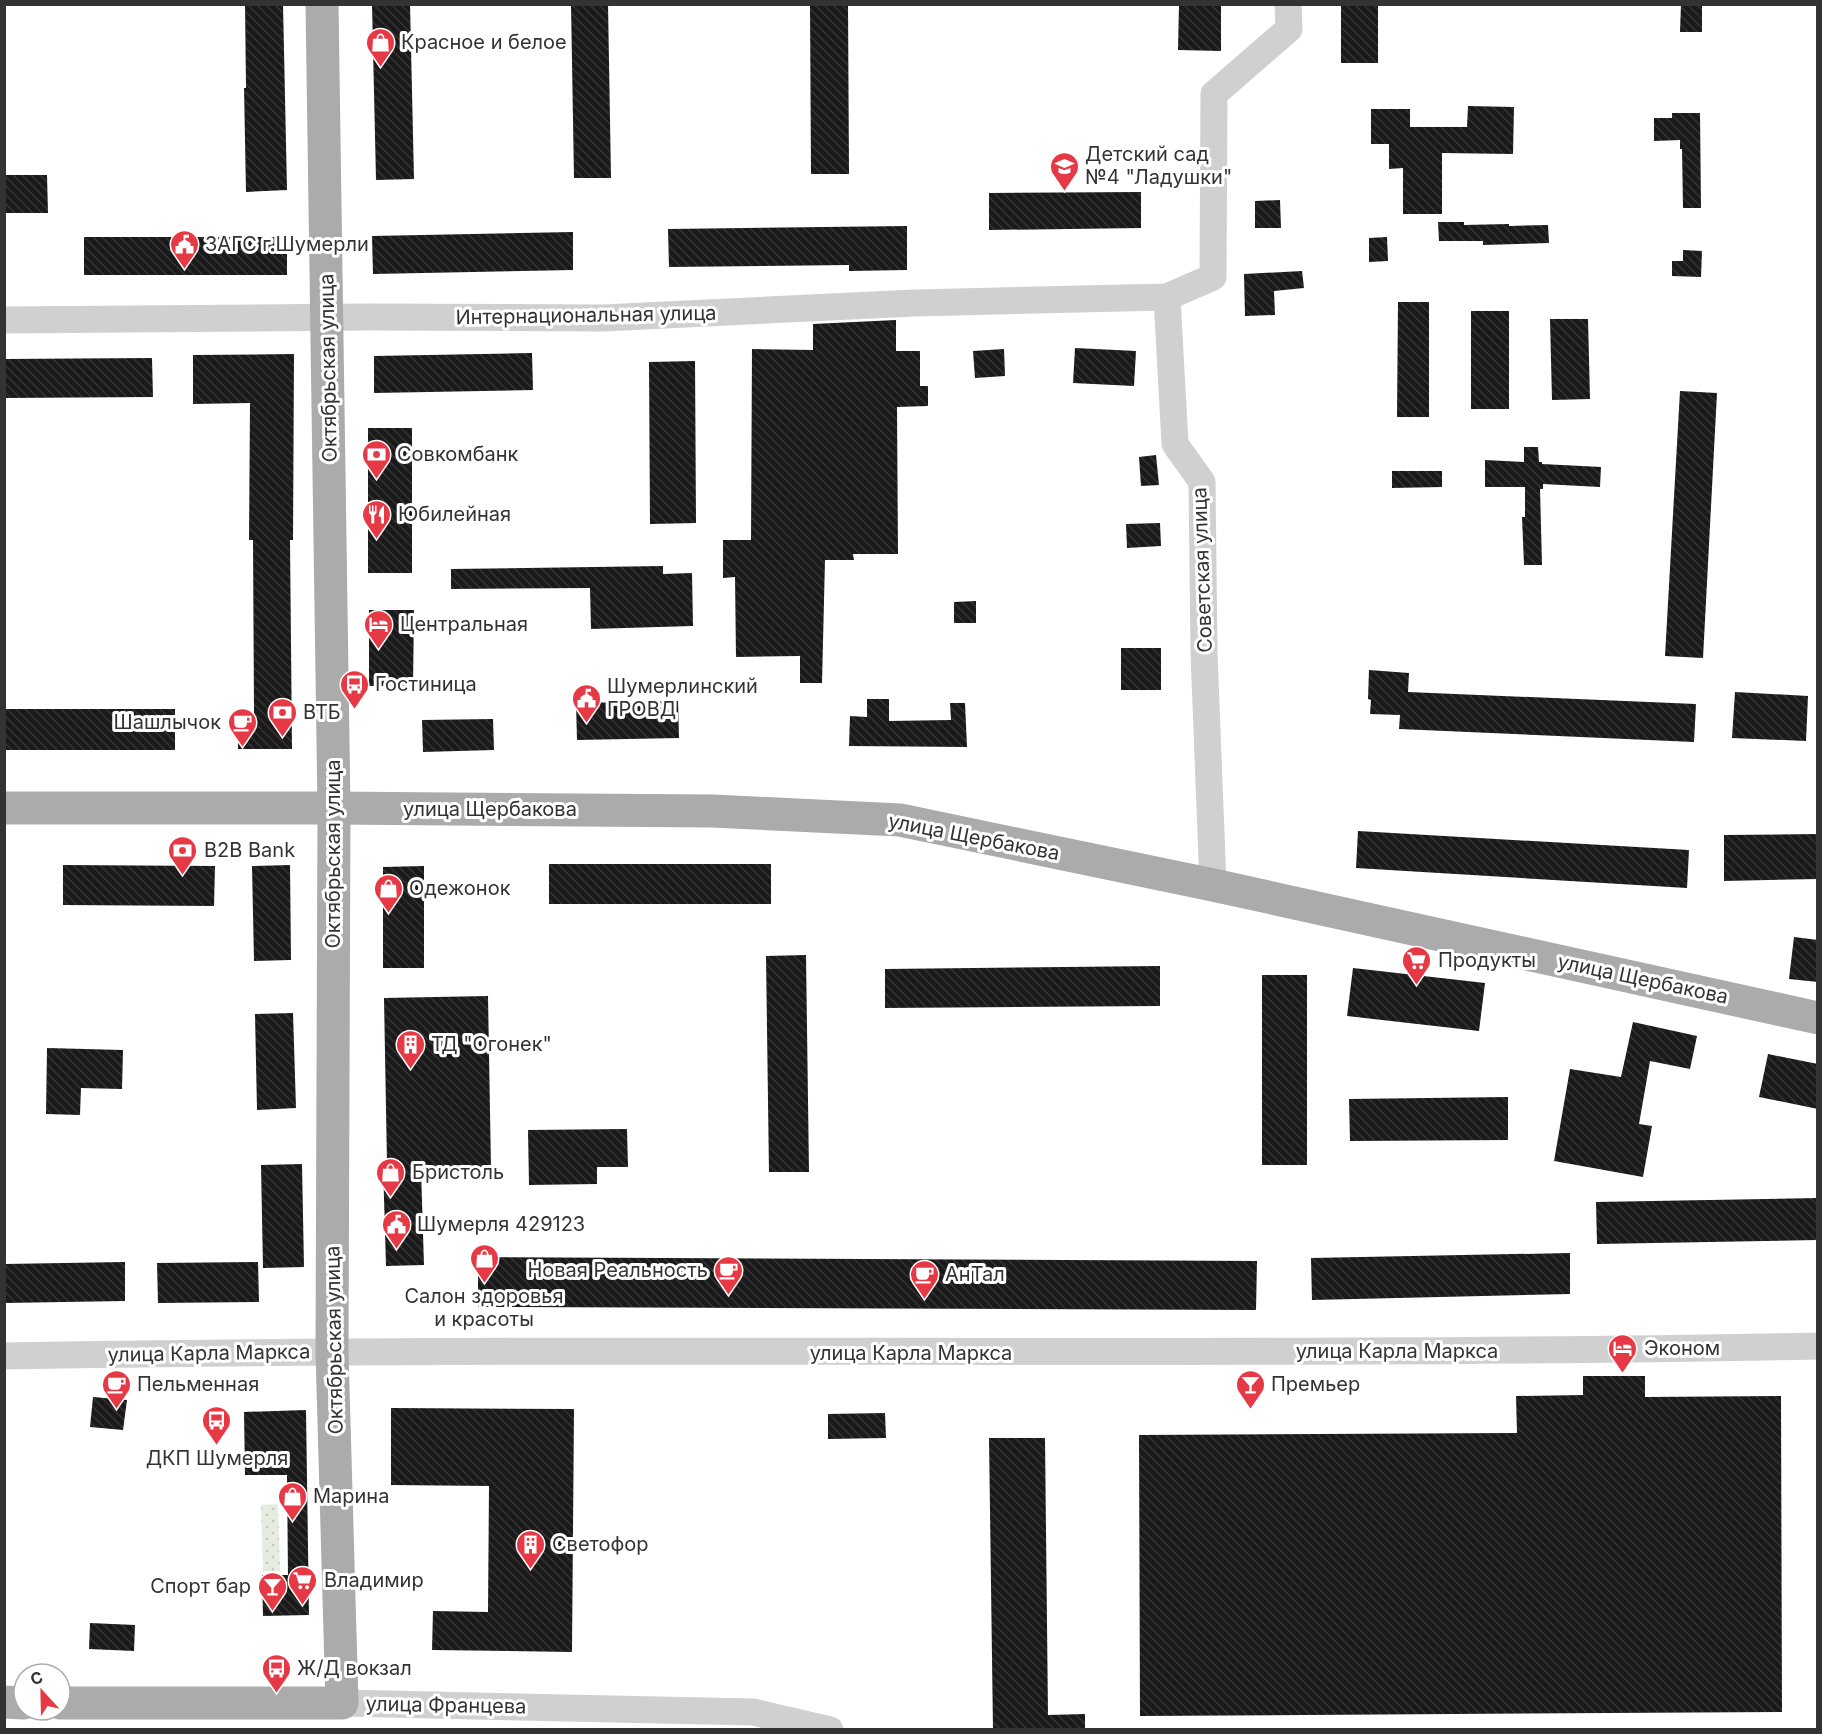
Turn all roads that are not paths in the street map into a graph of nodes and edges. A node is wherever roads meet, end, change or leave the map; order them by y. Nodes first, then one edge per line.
1 (322, 4) edge
2 (1288, 4) edge
3 (1167, 297) junction
4 (327, 318) junction
5 (4, 320) edge
6 (4, 808) edge
7 (334, 808) junction
8 (1213, 885) junction
9 (1818, 1018) edge
10 (1818, 1346) edge
11 (332, 1352) junction
12 (4, 1356) edge
13 (72, 1703) edge
14 (342, 1703) junction
15 (830, 1730) edge

1 - 4 main road, Октябрьская улица
2 - 3 street
3 - 4 street, Интернациональная улица
3 - 8 street, Советская улица
4 - 5 street, Интернациональная улица
4 - 7 main road, Октябрьская улица
6 - 7 main road, улица Щербакова
7 - 8 main road, улица Щербакова
7 - 11 main road, Октябрьская улица
8 - 9 main road, улица Щербакова
10 - 11 street, улица Карла Маркса
11 - 12 street, улица Карла Маркса
11 - 14 main road, Октябрьская улица
13 - 14 main road, улица Францева
14 - 15 street, улица Францева

